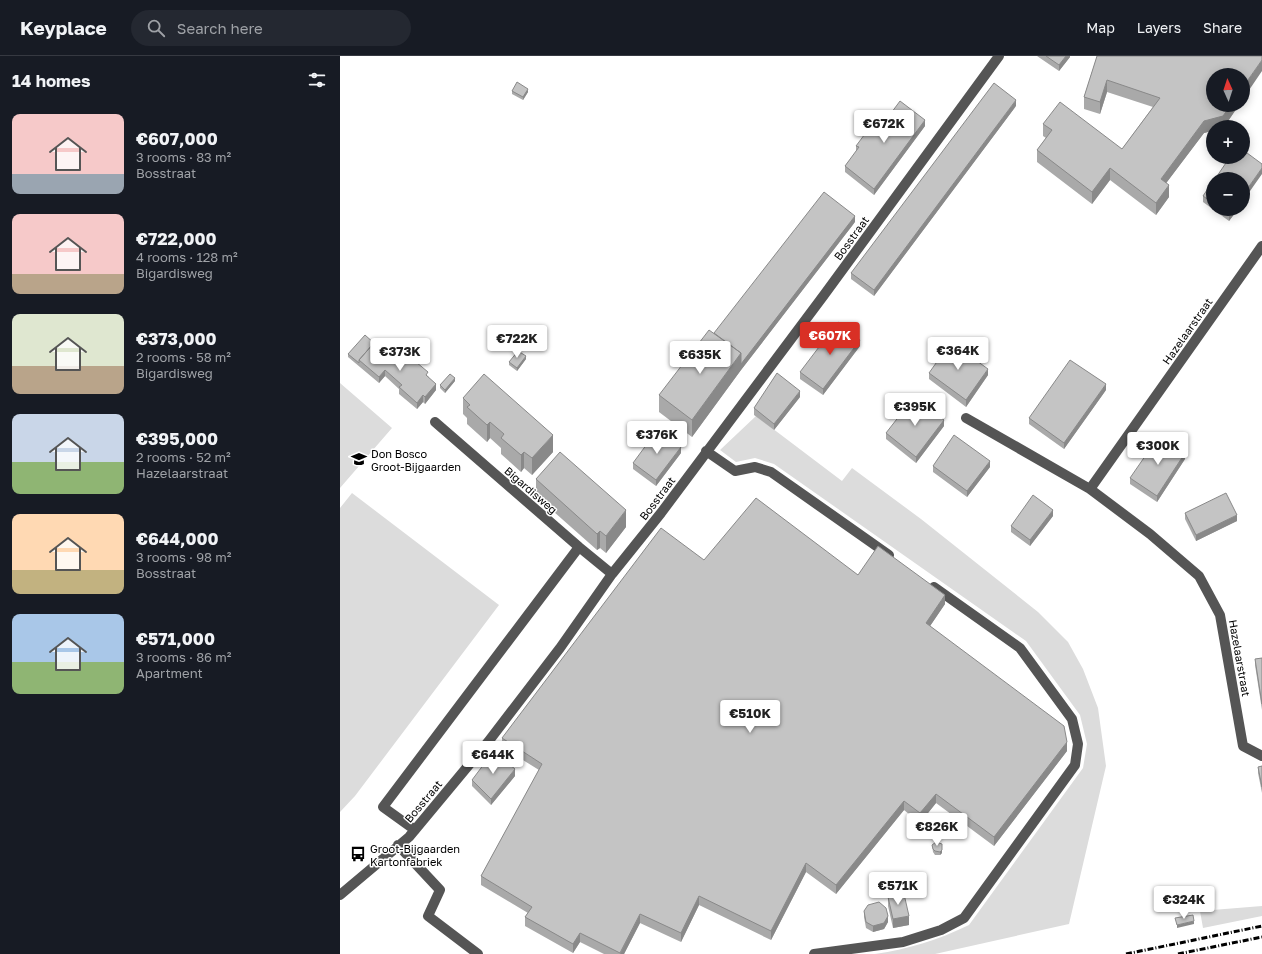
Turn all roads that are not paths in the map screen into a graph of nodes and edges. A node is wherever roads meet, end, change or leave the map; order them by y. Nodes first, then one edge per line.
1 (999, 56) edge
2 (1262, 246) edge
3 (966, 418) dead end
4 (435, 422) dead end
5 (706, 451) junction
6 (1090, 489) junction
7 (578, 547) junction
8 (899, 562) edge
9 (612, 574) junction
10 (924, 580) edge
11 (1262, 756) edge
12 (415, 830) junction
13 (398, 845) junction
14 (340, 895) edge
15 (478, 954) edge
16 (814, 954) edge

1 - 5 street, Bosstraat
2 - 6 street, Hazelaarstraat
3 - 6 street, Hazelaarstraat
4 - 7 street, Bigardisweg
5 - 8 street
5 - 9 street, Bosstraat
6 - 11 street, Hazelaarstraat
7 - 9 street, Bigardisweg
7 - 12 street
9 - 12 street, Bosstraat
10 - 16 street
12 - 13 street, Bosstraat
13 - 14 street, Bosstraat
13 - 15 street

